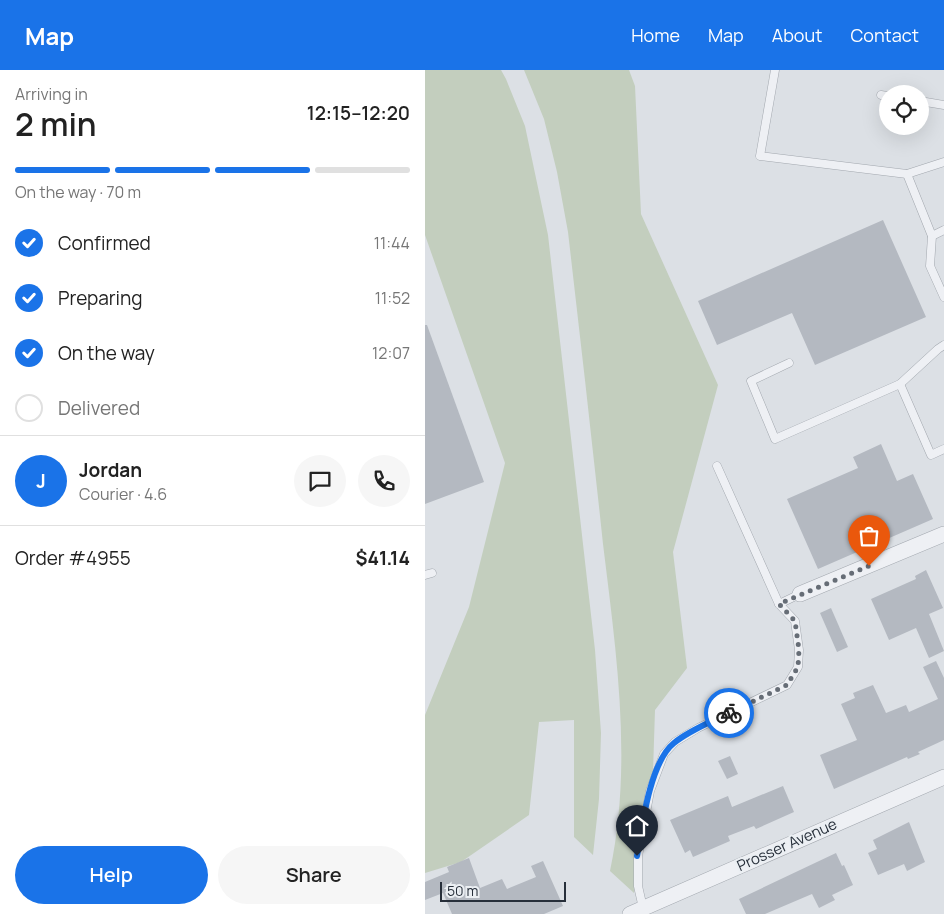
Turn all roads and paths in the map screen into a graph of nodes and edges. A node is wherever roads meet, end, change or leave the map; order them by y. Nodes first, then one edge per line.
1 (775, 70) edge
2 (929, 102) edge
3 (944, 105) edge
4 (944, 162) edge
5 (907, 174) junction
6 (944, 230) edge
7 (932, 236) junction
8 (944, 297) edge
9 (944, 345) edge
10 (789, 363) dead end
11 (900, 384) junction
12 (944, 449) edge
13 (717, 466) dead end
14 (944, 534) edge
15 (800, 594) joint
16 (779, 604) junction
17 (944, 777) edge
18 (636, 911) edge

1 - 5 lane
2 - 3 lane
4 - 5 lane
5 - 7 lane
6 - 7 lane
7 - 8 lane
9 - 11 lane
10 - 11 lane
11 - 12 lane
13 - 16 lane
14 - 15 street
15 - 16 lane
16 - 18 lane
17 - 18 street, Prosser Avenue

